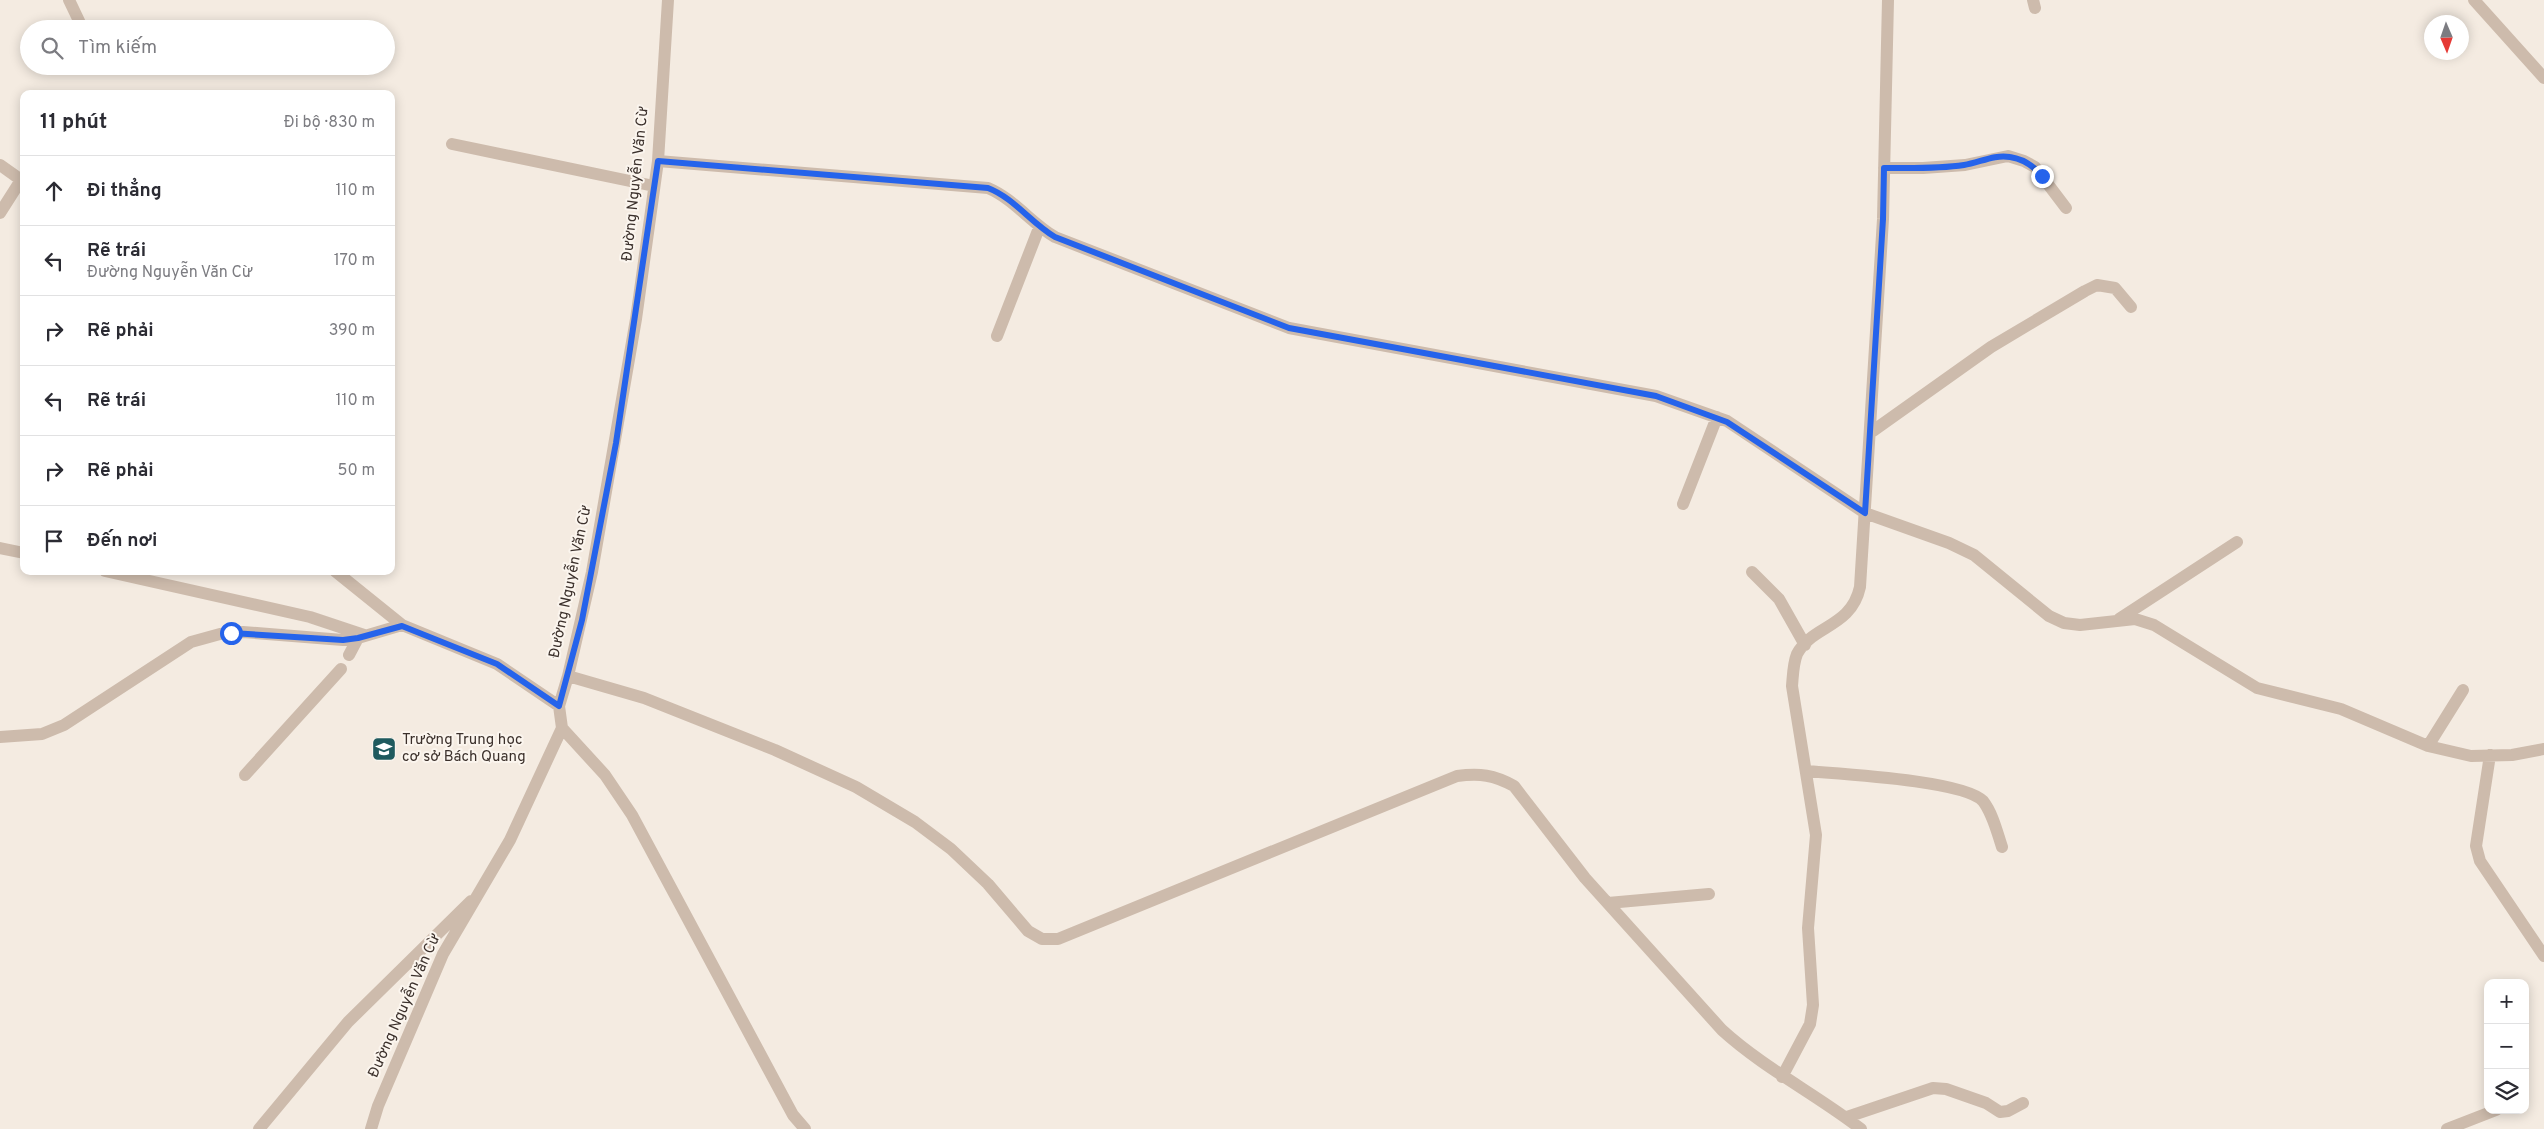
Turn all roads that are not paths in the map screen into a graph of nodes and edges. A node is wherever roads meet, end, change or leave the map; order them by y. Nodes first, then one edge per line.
1 (69, 0) edge
2 (668, 0) edge
3 (1888, 0) edge
4 (2474, 0) edge
5 (79, 20) edge
6 (2544, 78) edge
7 (452, 144) dead end
8 (658, 161) junction
9 (0, 165) edge
10 (1884, 168) junction
11 (20, 180) edge
12 (20, 184) edge
13 (654, 186) junction
14 (2066, 208) dead end
15 (0, 213) edge
16 (1039, 228) junction
17 (2131, 307) dead end
18 (997, 336) dead end
19 (1717, 418) junction
20 (1870, 433) junction
21 (1684, 504) dead end
22 (1865, 513) junction
23 (2237, 542) dead end
24 (0, 548) edge
25 (20, 552) edge
26 (1752, 572) dead end
27 (122, 575) edge
28 (340, 575) edge
29 (2118, 620) junction
30 (402, 626) junction
31 (363, 637) junction
32 (1805, 645) junction
33 (349, 655) dead end
34 (341, 670) dead end
35 (568, 676) junction
36 (2462, 690) dead end
37 (559, 706) junction
38 (562, 728) junction
39 (0, 737) edge
40 (2428, 746) junction
41 (2544, 748) edge
42 (2490, 755) junction
43 (1806, 771) junction
44 (245, 775) dead end
45 (2002, 847) dead end
46 (483, 889) junction
47 (1709, 894) dead end
48 (1608, 903) junction
49 (2543, 954) edge
50 (1782, 1077) junction
51 (2023, 1103) dead end
52 (2486, 1114) edge
53 (1847, 1118) junction
54 (259, 1129) edge
55 (371, 1129) edge
56 (805, 1129) edge
57 (1861, 1129) edge
58 (2448, 1129) edge

1 - 5 street
2 - 8 street, Đường Nguyễn Văn Cừ
3 - 10 street
4 - 6 street
7 - 13 street
8 - 13 street, Đường Nguyễn Văn Cừ
8 - 16 street
9 - 11 street
10 - 14 street
10 - 20 street
12 - 15 street
13 - 35 street, Đường Nguyễn Văn Cừ
16 - 18 street
16 - 19 street
17 - 20 street
19 - 21 street
19 - 22 street
20 - 22 street
22 - 29 street
22 - 32 street
23 - 29 street
24 - 25 street
26 - 32 street
27 - 31 street
28 - 30 street
29 - 40 street
30 - 31 street
30 - 37 street
31 - 33 street
31 - 39 street
32 - 43 street
34 - 44 street
35 - 37 street, Đường Nguyễn Văn Cừ
35 - 48 street
36 - 40 street
37 - 38 street, Đường Nguyễn Văn Cừ
38 - 46 street, Đường Nguyễn Văn Cừ
38 - 56 street
40 - 42 street
41 - 42 street
42 - 49 street
43 - 45 street
43 - 50 street
46 - 54 street
46 - 55 street, Đường Nguyễn Văn Cừ
47 - 48 street
48 - 50 street
50 - 53 street
51 - 53 street
52 - 58 street
53 - 57 street

